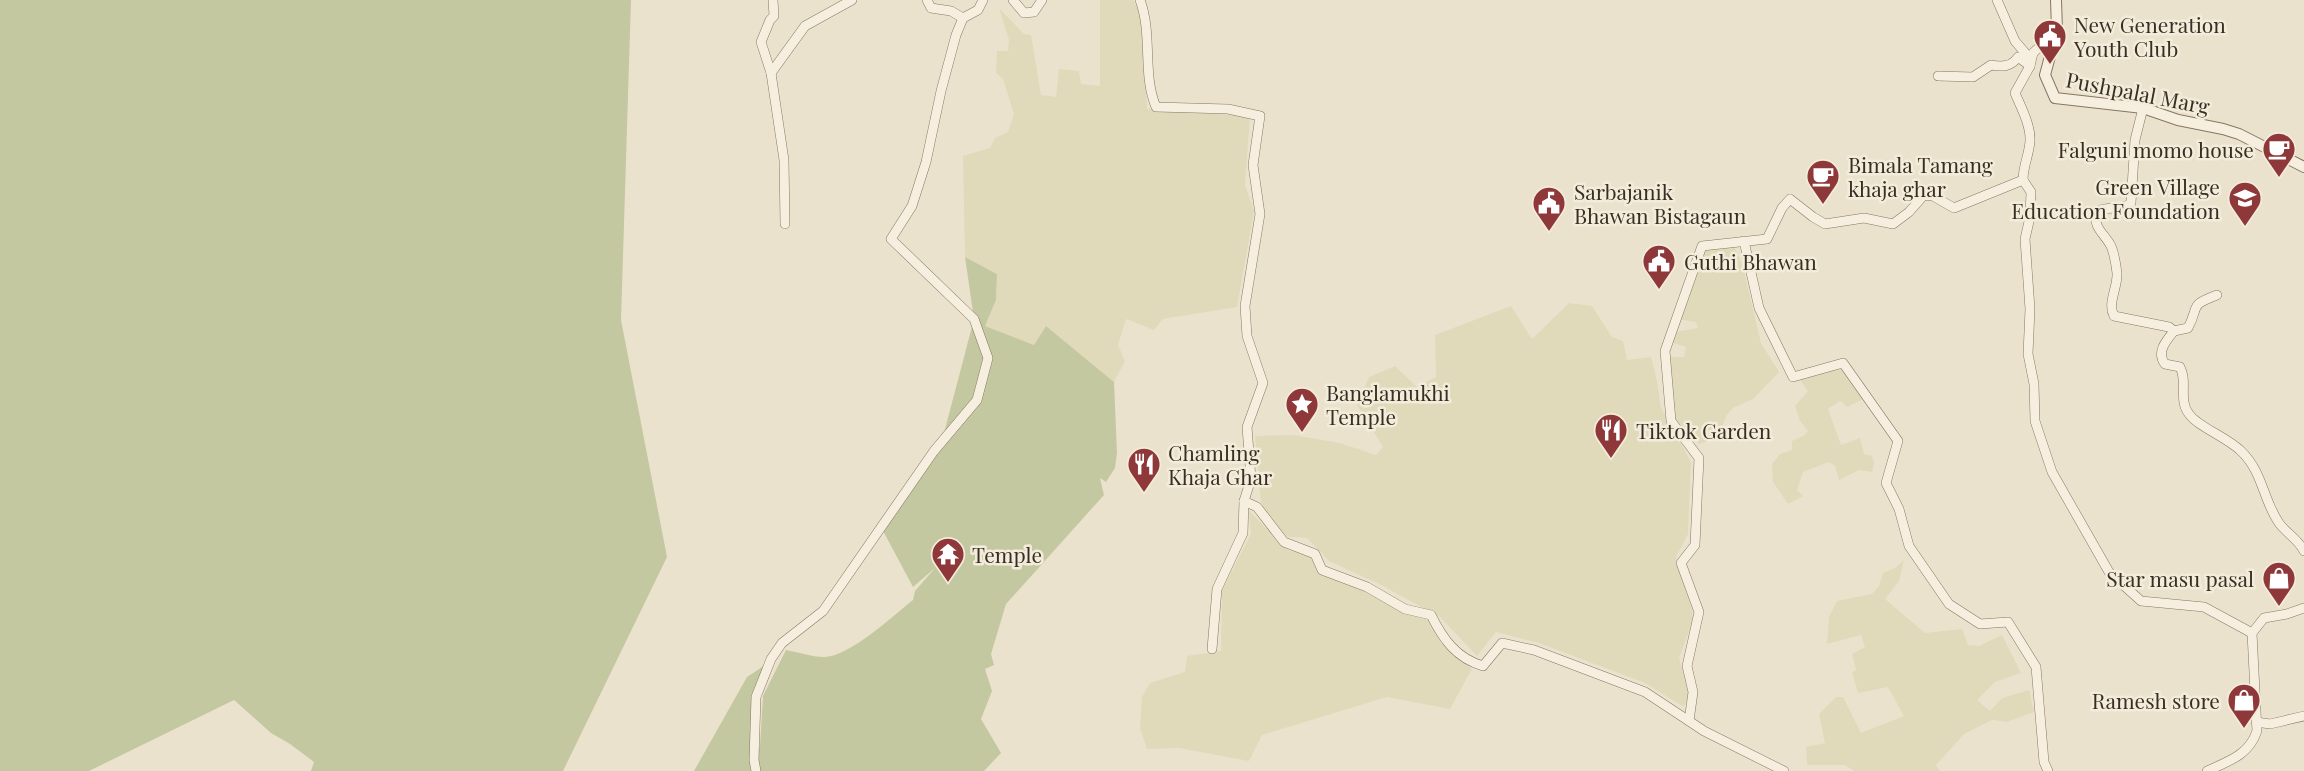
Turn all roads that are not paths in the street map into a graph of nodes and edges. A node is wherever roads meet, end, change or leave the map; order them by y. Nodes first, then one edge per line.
1 (773, 0) edge
2 (852, 0) edge
3 (927, 0) edge
4 (983, 0) edge
5 (1013, 0) edge
6 (1042, 0) edge
7 (1140, 0) edge
8 (1997, 0) edge
9 (2056, 0) edge
10 (962, 18) junction
11 (2057, 30) junction
12 (2030, 66) junction
13 (771, 73) junction
14 (1938, 76) dead end
15 (2143, 108) junction
16 (2304, 167) edge
17 (2023, 180) junction
18 (785, 224) dead end
19 (1744, 241) junction
20 (2217, 295) dead end
21 (2174, 331) junction
22 (1244, 501) junction
23 (2304, 551) edge
24 (2304, 608) edge
25 (2252, 633) junction
26 (1212, 649) dead end
27 (2304, 716) edge
28 (1689, 721) junction
29 (2256, 722) junction
30 (756, 771) edge
31 (1784, 771) edge
32 (2048, 771) edge
33 (2207, 771) edge

1 - 13 street
2 - 13 street
3 - 10 street
4 - 10 street
5 - 6 street
7 - 22 street
8 - 12 street
9 - 11 street, Pushpalal Marg
10 - 30 street
11 - 12 street
11 - 15 street, Pushpalal Marg
12 - 14 street
12 - 17 street
13 - 18 street
15 - 16 street, Pushpalal Marg
15 - 21 street
17 - 19 street
17 - 25 street
19 - 28 street
19 - 32 street
20 - 21 street
21 - 23 street
22 - 26 street
22 - 28 street
24 - 25 street
25 - 29 street
27 - 29 street
28 - 31 street
29 - 33 street

